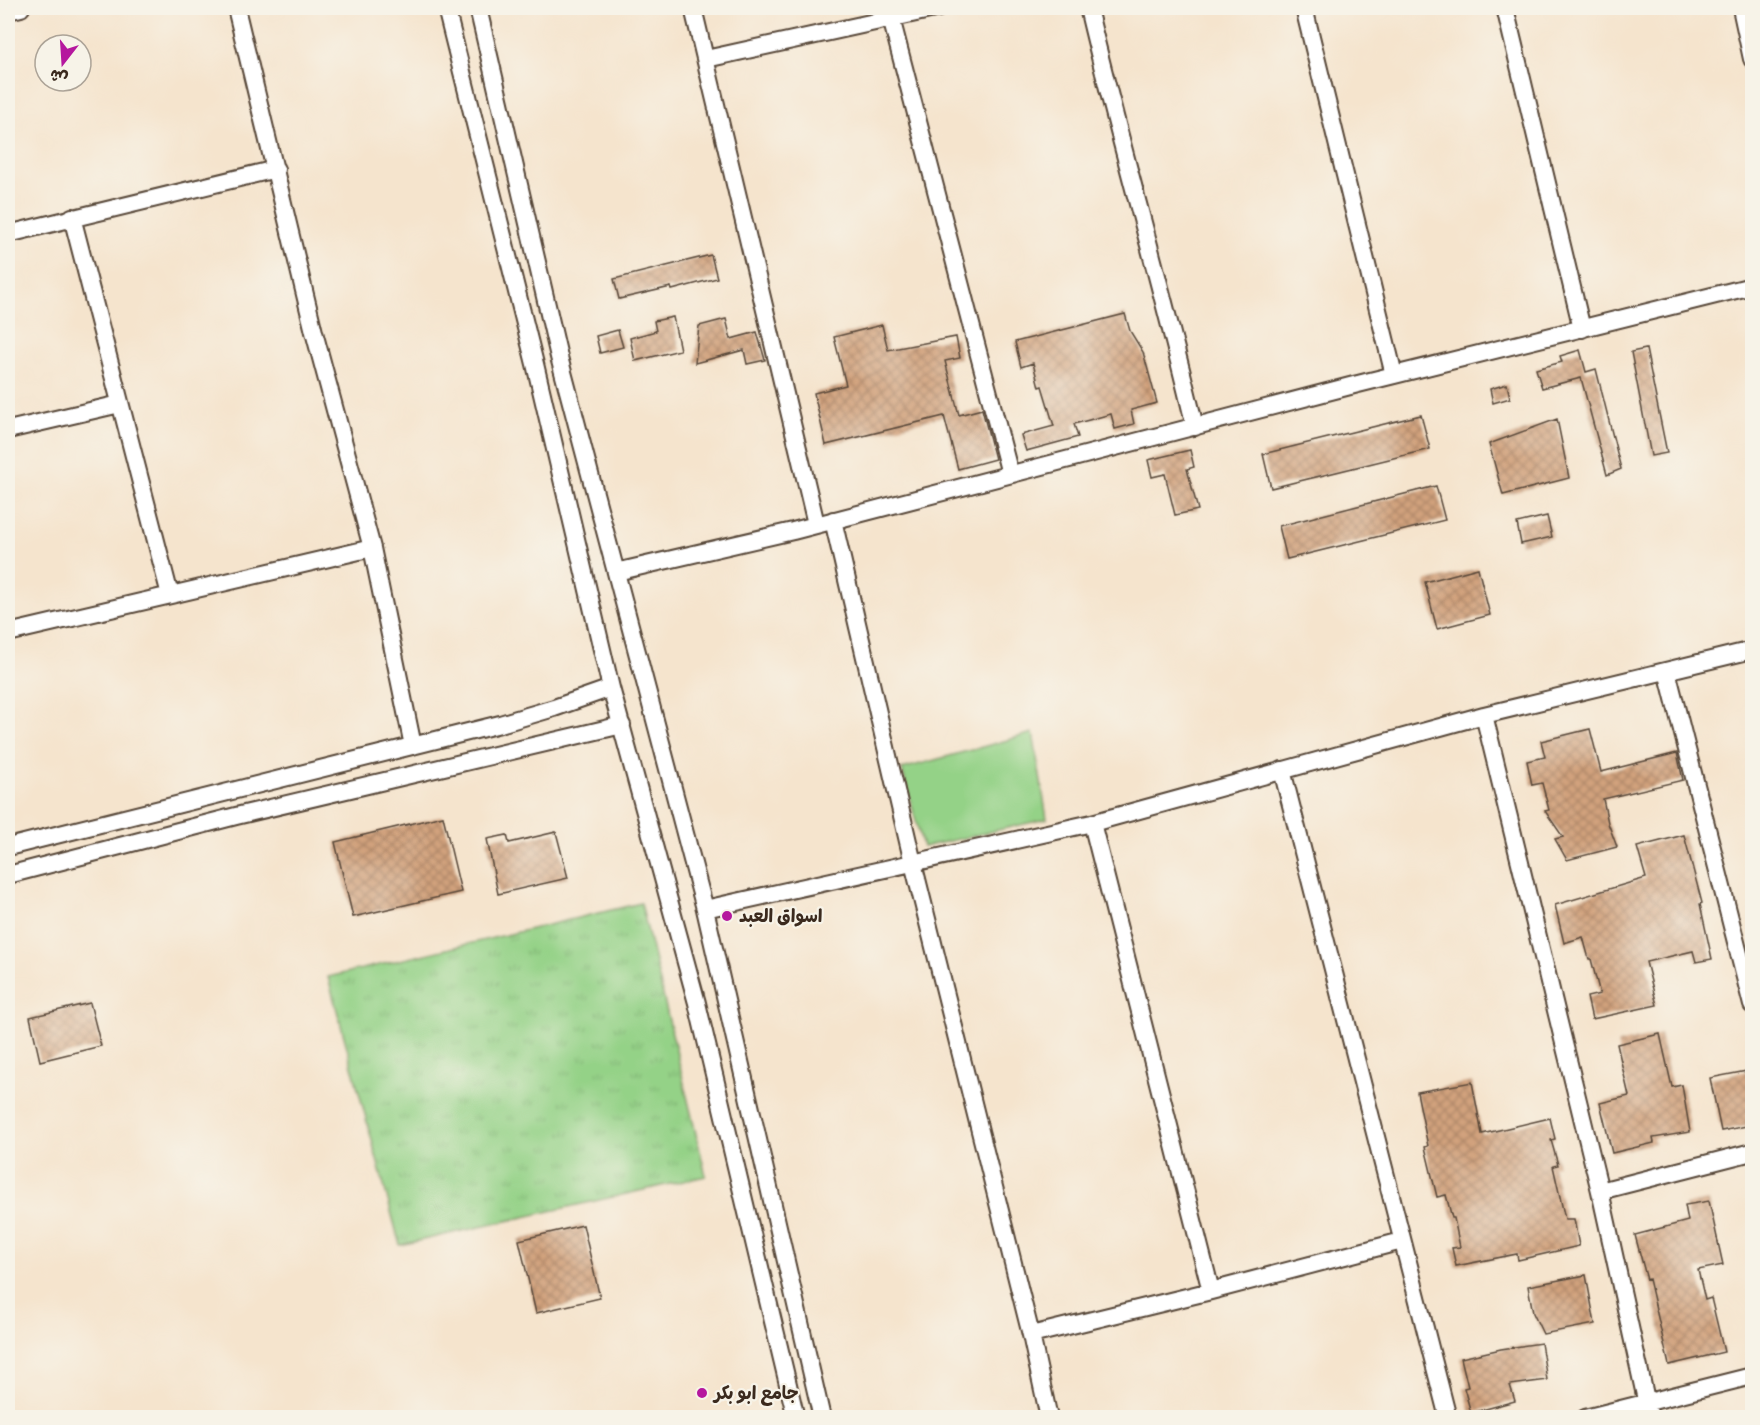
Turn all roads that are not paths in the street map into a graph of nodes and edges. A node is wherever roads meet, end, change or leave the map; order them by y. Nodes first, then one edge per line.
1 (21, 8) edge
2 (236, 8) edge
3 (446, 8) edge
4 (478, 8) edge
5 (693, 8) edge
6 (939, 8) edge
7 (1088, 8) edge
8 (1304, 8) edge
9 (1505, 8) edge
10 (1741, 8) edge
11 (8, 11) edge
12 (891, 18) junction
13 (706, 59) junction
14 (1752, 59) edge
15 (276, 169) junction
16 (72, 217) junction
17 (8, 234) edge
18 (1752, 286) edge
19 (1582, 329) junction
20 (559, 357) junction
21 (535, 364) junction
22 (1394, 375) junction
23 (120, 404) junction
24 (1195, 427) junction
25 (8, 430) edge
26 (1010, 474) junction
27 (824, 522) junction
28 (372, 548) junction
29 (616, 572) junction
30 (170, 595) junction
31 (8, 633) edge
32 (1752, 650) edge
33 (1667, 670) junction
34 (612, 688) junction
35 (1484, 715) junction
36 (500, 724) junction
37 (622, 725) junction
38 (413, 746) junction
39 (506, 752) junction
40 (1282, 770) junction
41 (1092, 823) junction
42 (8, 847) edge
43 (913, 862) junction
44 (8, 875) edge
45 (705, 909) junction
46 (725, 998) junction
47 (697, 1003) junction
48 (1752, 1005) edge
49 (1752, 1152) edge
50 (1600, 1191) junction
51 (1402, 1241) junction
52 (1211, 1291) junction
53 (1031, 1335) junction
54 (1752, 1376) edge
55 (1648, 1410) edge
56 (796, 1418) edge
57 (822, 1418) edge
58 (1049, 1418) edge
59 (1448, 1418) edge
60 (1585, 1418) edge

1 - 11 street
2 - 15 street
3 - 21 street
4 - 20 street
5 - 13 street
6 - 12 street
7 - 24 street
8 - 22 street
9 - 19 street
10 - 14 street
12 - 13 street
12 - 26 street
13 - 27 street
15 - 16 street
15 - 28 street
16 - 17 street
16 - 23 street
18 - 19 street
19 - 22 street
20 - 21 street
20 - 29 street
21 - 34 street
22 - 24 street
23 - 25 street
23 - 30 street
24 - 26 street
26 - 27 street
27 - 29 street
27 - 43 street
28 - 30 street
28 - 38 street
29 - 45 street
30 - 31 street
32 - 33 street
33 - 35 street
33 - 48 street
34 - 36 street
34 - 37 street
35 - 40 street
35 - 50 street
36 - 38 street
36 - 39 street
37 - 39 street
37 - 47 street
38 - 42 street
39 - 44 street
40 - 41 street
40 - 51 street
41 - 43 street
41 - 52 street
43 - 45 street
43 - 53 street
45 - 46 street
46 - 47 street
46 - 57 street
47 - 56 street
49 - 50 street
50 - 55 street
51 - 52 street
51 - 59 street
52 - 53 street
53 - 58 street
54 - 55 street
55 - 60 street

